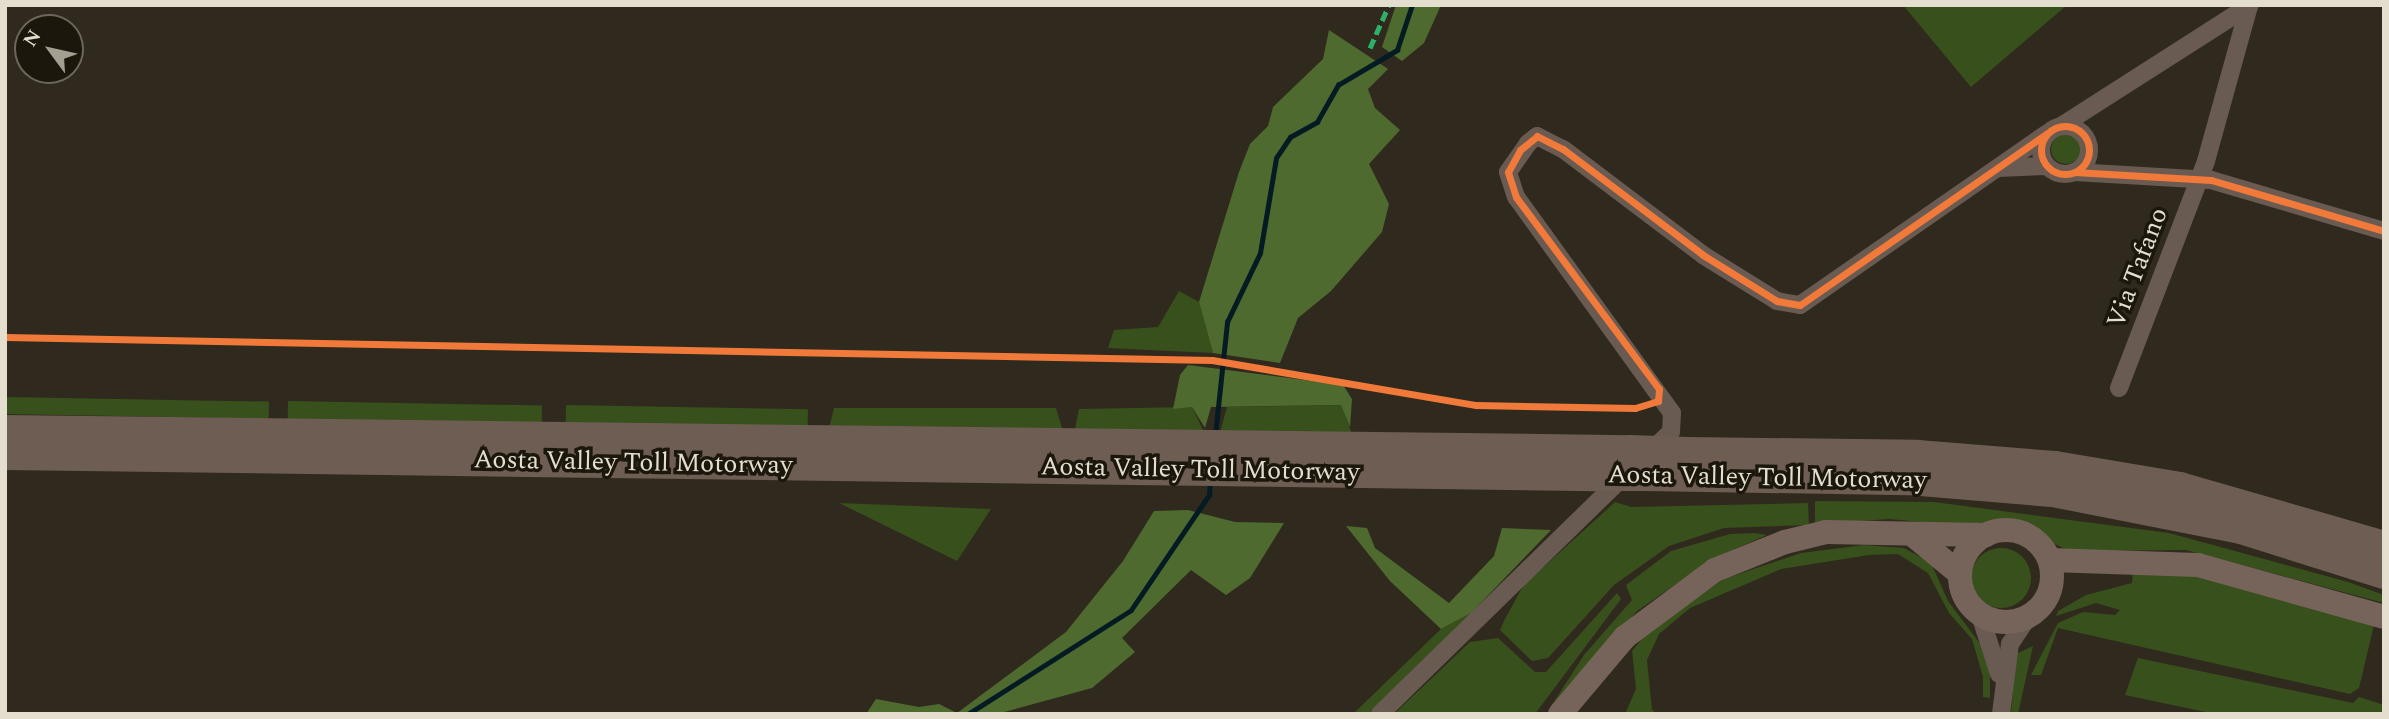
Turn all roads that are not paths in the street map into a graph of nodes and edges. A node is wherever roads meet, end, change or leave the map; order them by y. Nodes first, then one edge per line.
1 (2249, 6) edge
2 (2101, 98) junction
3 (2053, 130) junction
4 (2086, 139) junction
5 (2046, 166) junction
6 (1988, 170) junction
7 (2075, 172) junction
8 (2129, 174) junction
9 (2199, 179) junction
10 (2384, 231) edge
11 (2119, 387) dead end
12 (5, 431) edge
13 (269, 446) junction
14 (5, 454) edge
15 (1353, 460) junction
16 (1637, 463) junction
17 (1913, 535) junction
18 (1986, 535) junction
19 (2384, 547) edge
20 (2050, 560) junction
21 (2120, 564) junction
22 (1959, 573) junction
23 (2384, 573) edge
24 (2037, 609) junction
25 (1980, 615) junction
26 (2384, 617) edge
27 (2002, 695) junction
28 (1380, 714) edge
29 (1560, 714) edge
30 (2001, 714) edge

1 - 2 street
1 - 9 street, Via Tafano
2 - 3 street
2 - 4 street
3 - 4 street
3 - 5 street
3 - 6 street
4 - 7 street
4 - 8 street
5 - 6 street
5 - 7 street
6 - 28 street
7 - 8 street
8 - 9 street
9 - 10 street
9 - 11 street, Via Tafano
12 - 13 highway, Aosta Valley Toll Motorway
13 - 14 highway, Aosta Valley Toll Motorway
13 - 15 highway, Aosta Valley Toll Motorway
15 - 16 highway, Aosta Valley Toll Motorway
15 - 16 highway, Aosta Valley Toll Motorway, bridge
16 - 19 highway, Aosta Valley Toll Motorway, bridge
16 - 23 highway, Aosta Valley Toll Motorway
17 - 18 main road
17 - 22 main road
17 - 29 main road
18 - 20 main road
18 - 22 main road
20 - 21 main road
20 - 24 main road
21 - 24 main road
21 - 26 main road
22 - 25 main road
24 - 25 main road
24 - 27 street
25 - 27 street
27 - 30 street

